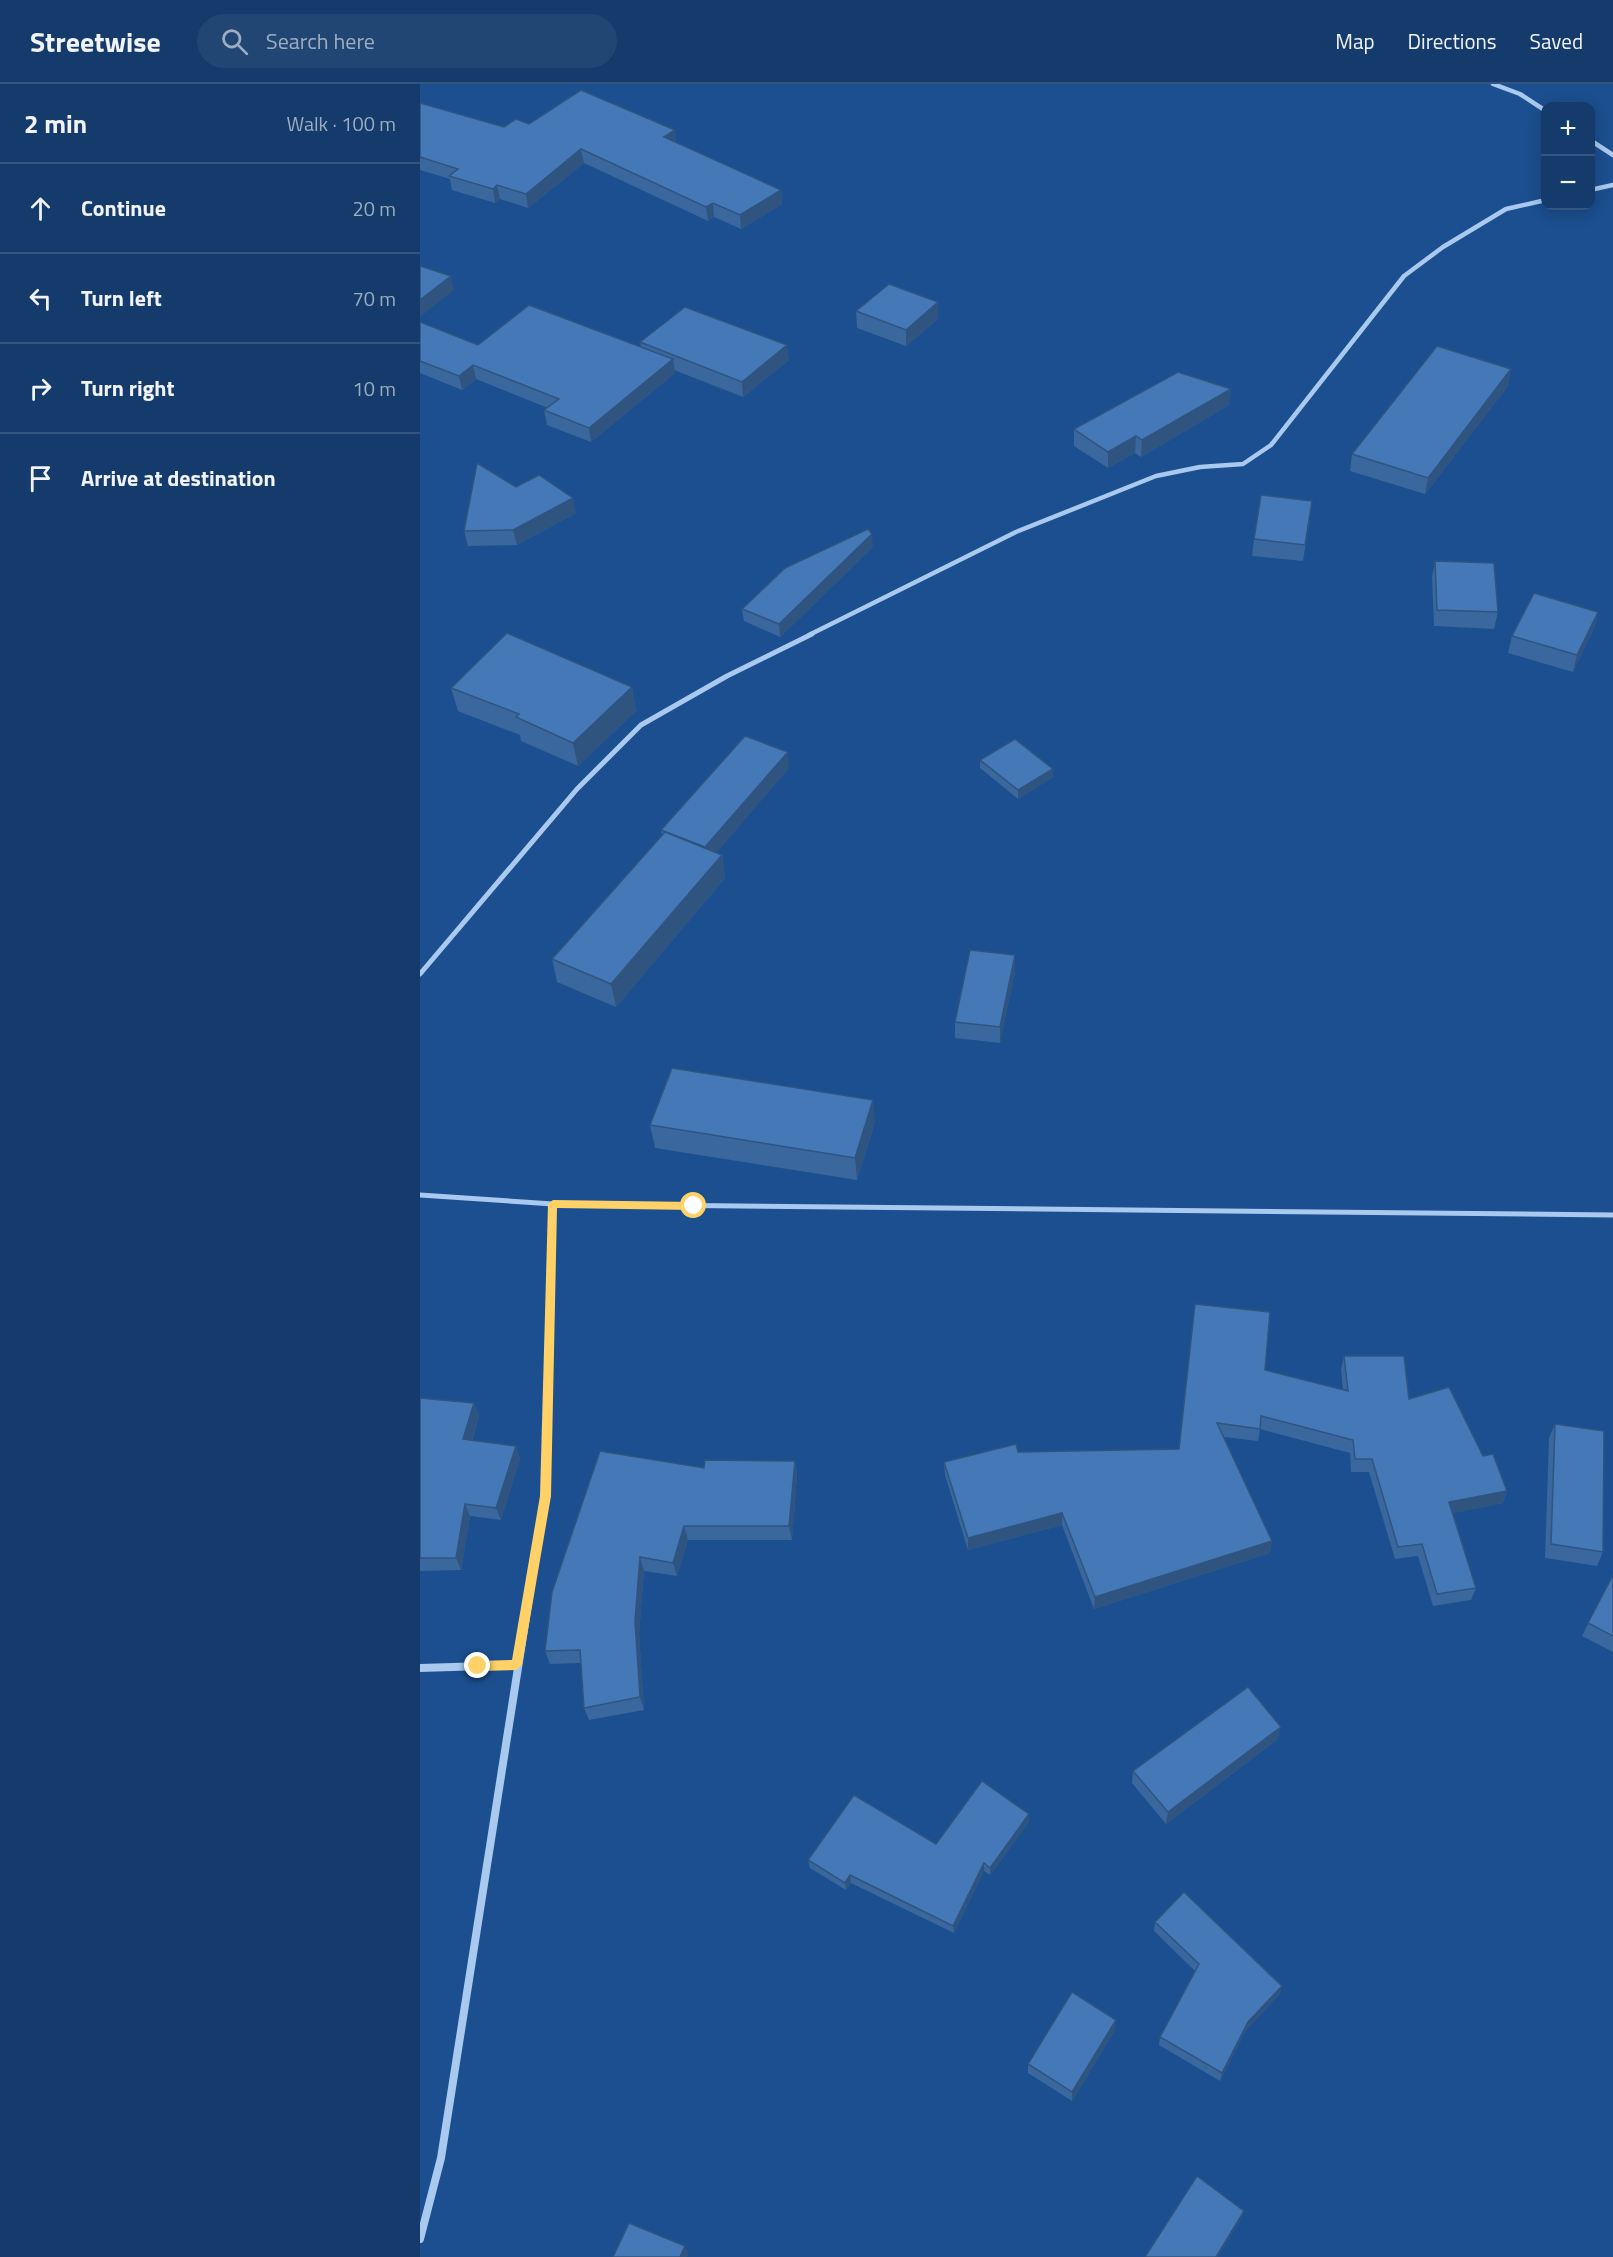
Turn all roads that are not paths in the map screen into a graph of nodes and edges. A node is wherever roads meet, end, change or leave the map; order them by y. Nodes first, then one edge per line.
1 (1493, 84) edge
2 (1541, 108) edge
3 (1595, 143) edge
4 (1613, 155) edge
5 (1613, 185) edge
6 (1595, 189) edge
7 (1541, 201) edge
8 (420, 974) edge
9 (420, 1195) edge
10 (553, 1204) junction
11 (1613, 1215) edge
12 (516, 1665) junction
13 (420, 1668) edge
14 (420, 2240) edge

1 - 2 street
3 - 4 street
5 - 6 street
7 - 8 street
9 - 10 street
10 - 11 street
10 - 12 street
12 - 13 street
12 - 14 street

